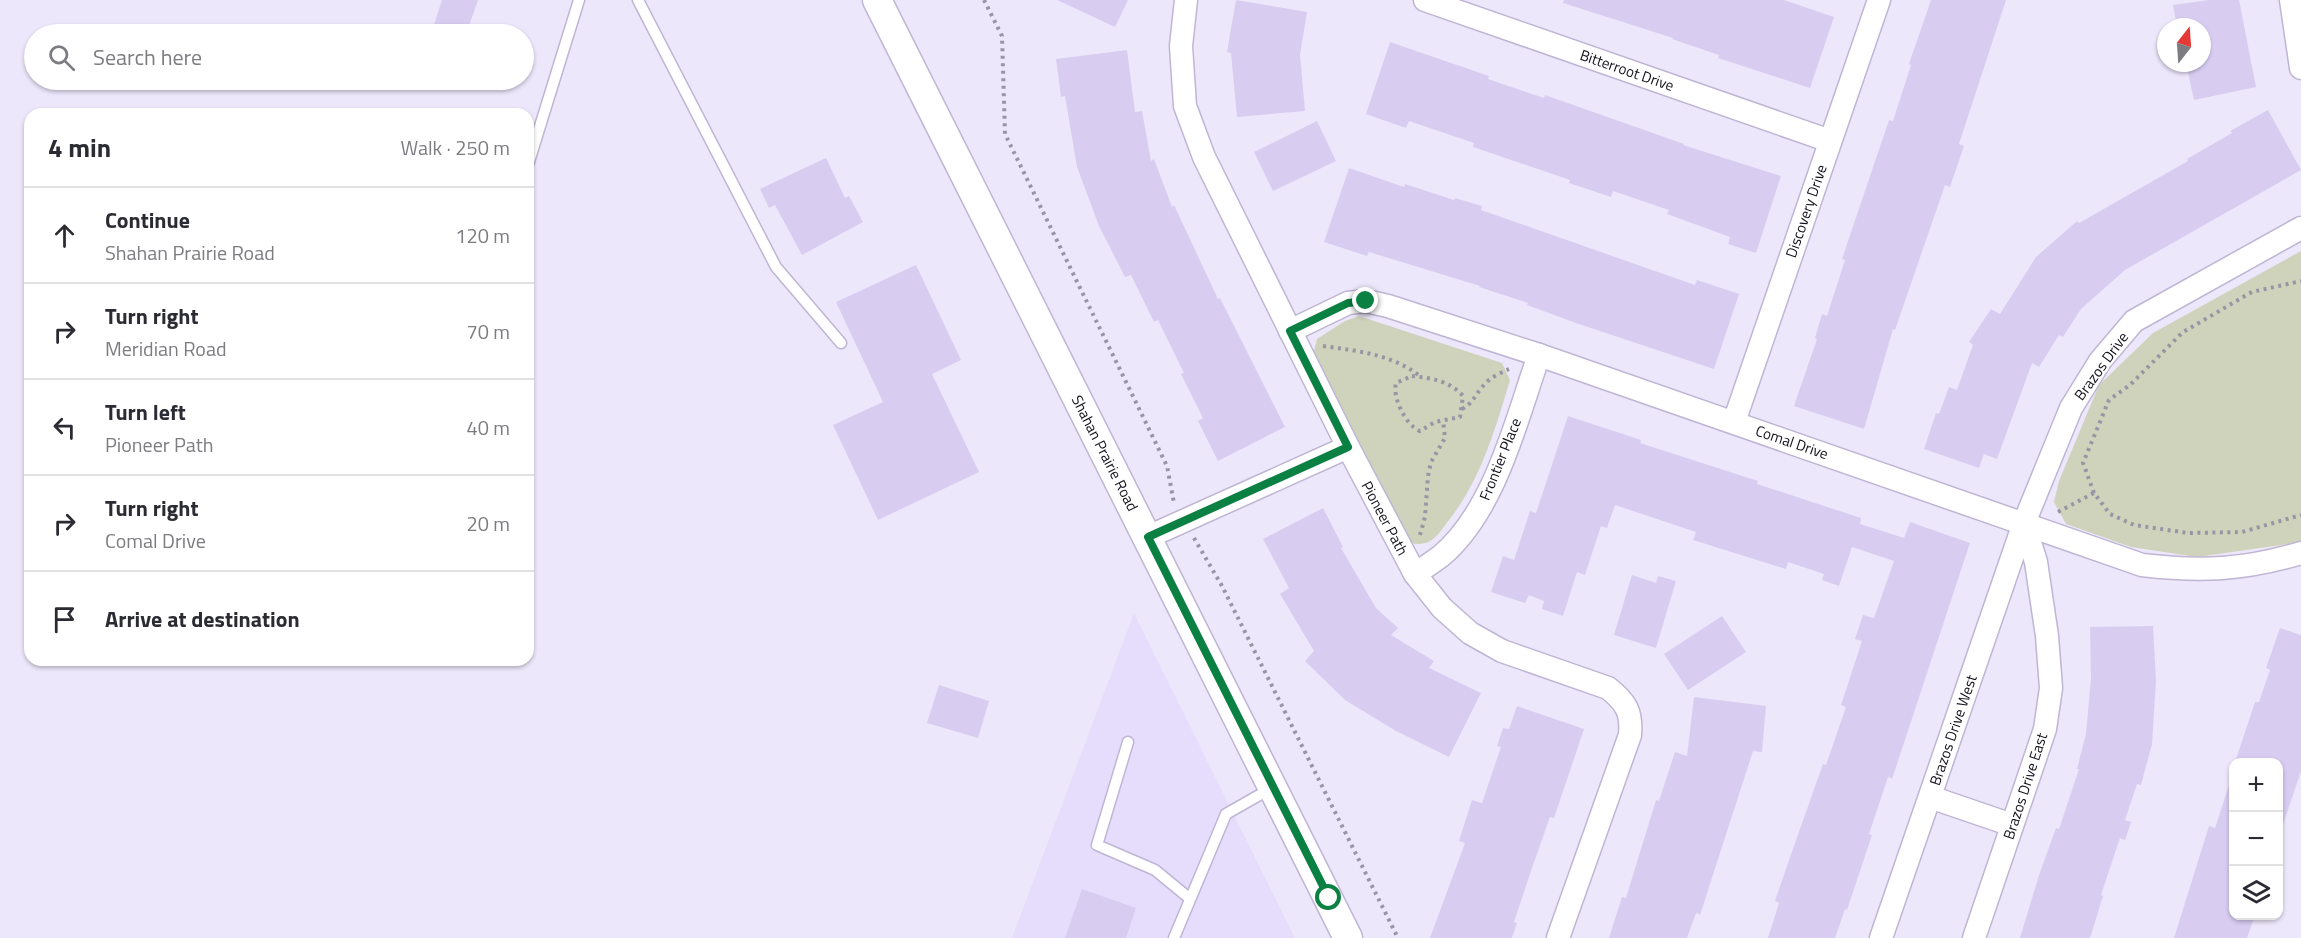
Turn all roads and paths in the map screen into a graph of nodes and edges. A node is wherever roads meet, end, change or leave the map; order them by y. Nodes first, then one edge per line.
1 (579, 0) edge
2 (638, 0) edge
3 (877, 0) edge
4 (984, 0) edge
5 (1186, 0) edge
6 (1425, 0) edge
7 (1879, 0) edge
8 (2291, 0) edge
9 (2301, 68) edge
10 (1830, 141) junction
11 (534, 146) edge
12 (2301, 228) edge
13 (2301, 281) edge
14 (1290, 331) junction
15 (841, 343) dead end
16 (1319, 346) dead end
17 (1539, 355) junction
18 (1509, 369) dead end
19 (1421, 377) junction
20 (1462, 409) junction
21 (1443, 420) junction
22 (1734, 422) junction
23 (1348, 447) junction
24 (2094, 493) junction
25 (2058, 512) dead end
26 (2301, 515) edge
27 (1184, 520) junction
28 (2024, 523) junction
29 (1148, 537) junction
30 (1418, 541) dead end
31 (2301, 553) edge
32 (1415, 574) junction
33 (1128, 742) dead end
34 (1273, 787) junction
35 (1930, 797) junction
36 (2012, 825) junction
37 (1189, 898) junction
38 (1174, 938) edge
39 (1348, 938) edge
40 (1398, 938) edge
41 (1558, 938) edge
42 (1881, 938) edge
43 (1974, 938) edge

1 - 11 lane
2 - 15 lane
3 - 29 street, Shahan Prairie Road
4 - 27 path
5 - 14 street, Pioneer Path
6 - 10 street, Bitterroot Drive
7 - 10 street, Discovery Drive
8 - 9 street
10 - 22 street, Discovery Drive
12 - 28 street, Brazos Drive
13 - 24 path
14 - 17 street, Comal Drive
14 - 23 street, Pioneer Path
16 - 19 path
17 - 22 street, Comal Drive
17 - 32 street, Frontier Place
18 - 20 path
19 - 20 path
19 - 21 path
20 - 21 path
21 - 30 path
22 - 28 street, Comal Drive
23 - 27 street
23 - 32 street, Pioneer Path
24 - 25 path
24 - 26 path
27 - 29 street
27 - 40 path
28 - 31 street, Comal Drive
28 - 35 street, Brazos Drive West
28 - 36 street, Brazos Drive East
29 - 34 street, Shahan Prairie Road
32 - 41 street, Pioneer Path
33 - 37 lane
34 - 37 lane
34 - 39 street, Shahan Prairie Road
35 - 36 street
35 - 42 street, Brazos Drive West
36 - 43 street, Brazos Drive East
37 - 38 lane

